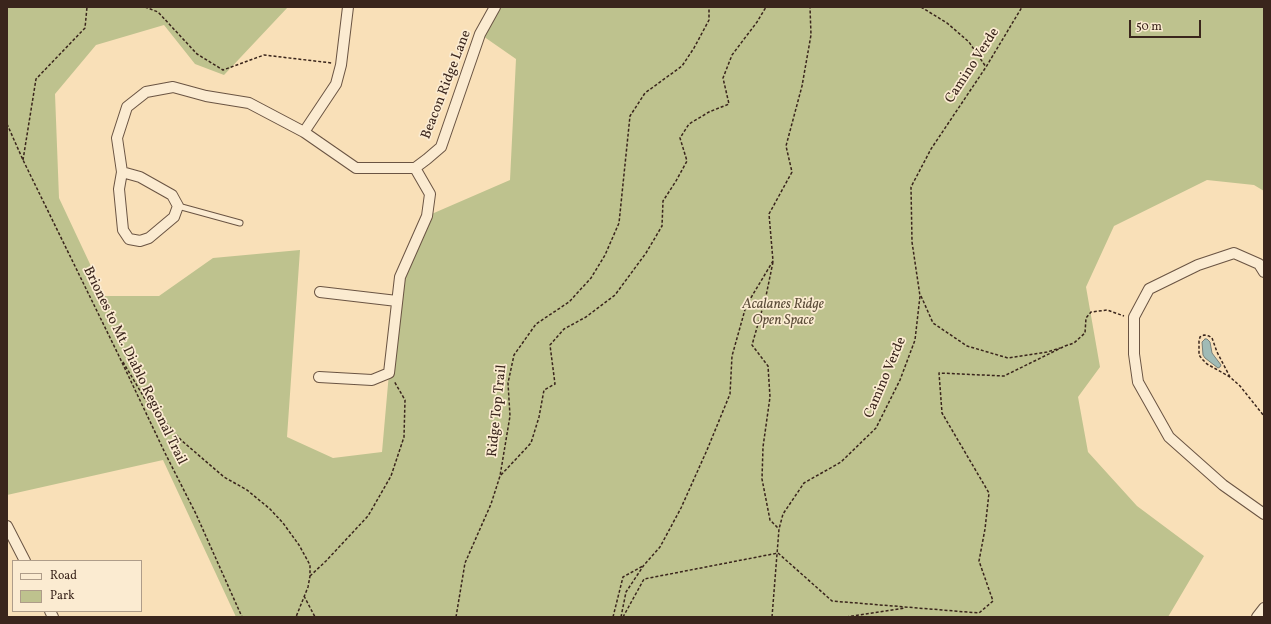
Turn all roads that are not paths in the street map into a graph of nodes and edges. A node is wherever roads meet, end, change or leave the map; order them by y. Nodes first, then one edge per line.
1 (348, 7) edge
2 (495, 7) edge
3 (304, 132) junction
4 (415, 168) junction
5 (122, 172) junction
6 (178, 206) junction
7 (240, 223) dead end
8 (1264, 272) edge
9 (320, 292) dead end
10 (397, 300) junction
11 (319, 377) dead end
12 (1264, 514) edge
13 (7, 526) edge
14 (24, 560) edge
15 (1264, 608) edge
16 (1257, 617) edge

1 - 3 street
2 - 4 street, Beacon Ridge Lane
3 - 4 street
3 - 5 street
4 - 10 street
5 - 6 street
5 - 6 street
6 - 7 lane
8 - 12 street
9 - 10 street
10 - 11 street
13 - 14 street
15 - 16 street

